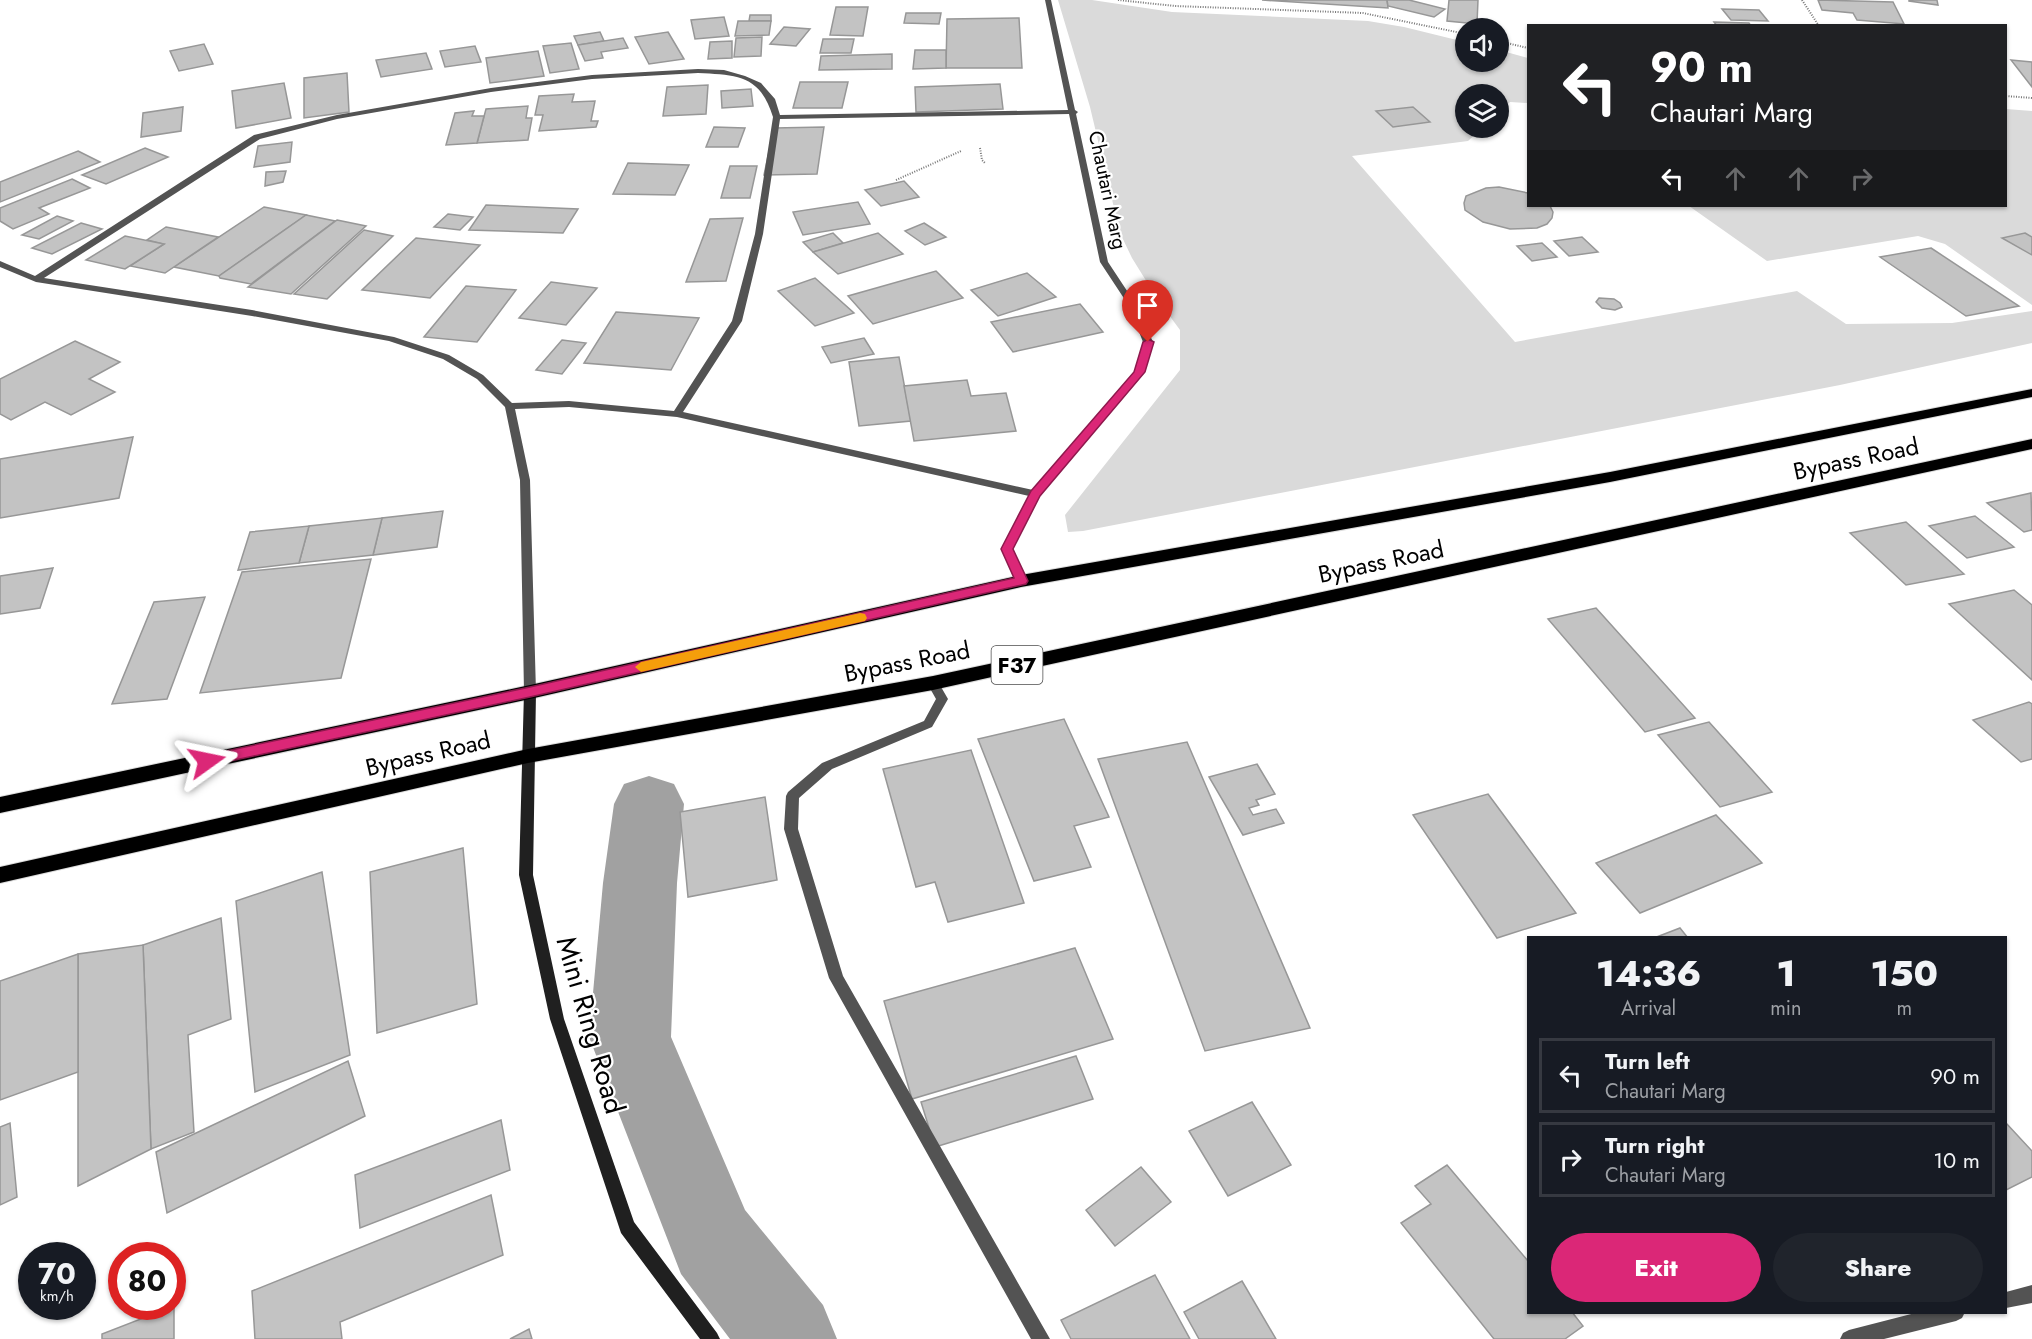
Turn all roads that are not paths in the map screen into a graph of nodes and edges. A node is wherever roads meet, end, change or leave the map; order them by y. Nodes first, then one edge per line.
1 (1048, 0) edge
2 (1074, 112) junction
3 (777, 117) junction
4 (0, 264) edge
5 (36, 279) junction
6 (2032, 393) edge
7 (510, 406) junction
8 (677, 414) junction
9 (2032, 444) edge
10 (1035, 494) junction
11 (1021, 581) junction
12 (933, 683) junction
13 (530, 692) junction
14 (528, 756) junction
15 (0, 805) edge
16 (0, 875) edge
17 (2032, 1294) edge
18 (2007, 1300) edge
19 (1948, 1314) edge
20 (711, 1339) edge
21 (1041, 1339) edge
22 (1849, 1339) edge

1 - 2 street, Chautari Marg
2 - 3 street
2 - 10 street, Chautari Marg
3 - 5 street
3 - 8 street
4 - 5 street
5 - 7 street
6 - 11 highway, Bypass Road
7 - 8 street
7 - 13 street
8 - 10 street
9 - 12 highway, Bypass Road / F37
10 - 11 street, Chautari Marg
11 - 13 highway, Bypass Road
12 - 14 highway, Bypass Road / F37
12 - 21 street
13 - 14 main road, Mini Ring Road
13 - 15 highway, Bypass Road
14 - 16 highway, Bypass Road / F37
14 - 20 main road, Mini Ring Road
17 - 18 street
19 - 22 street

